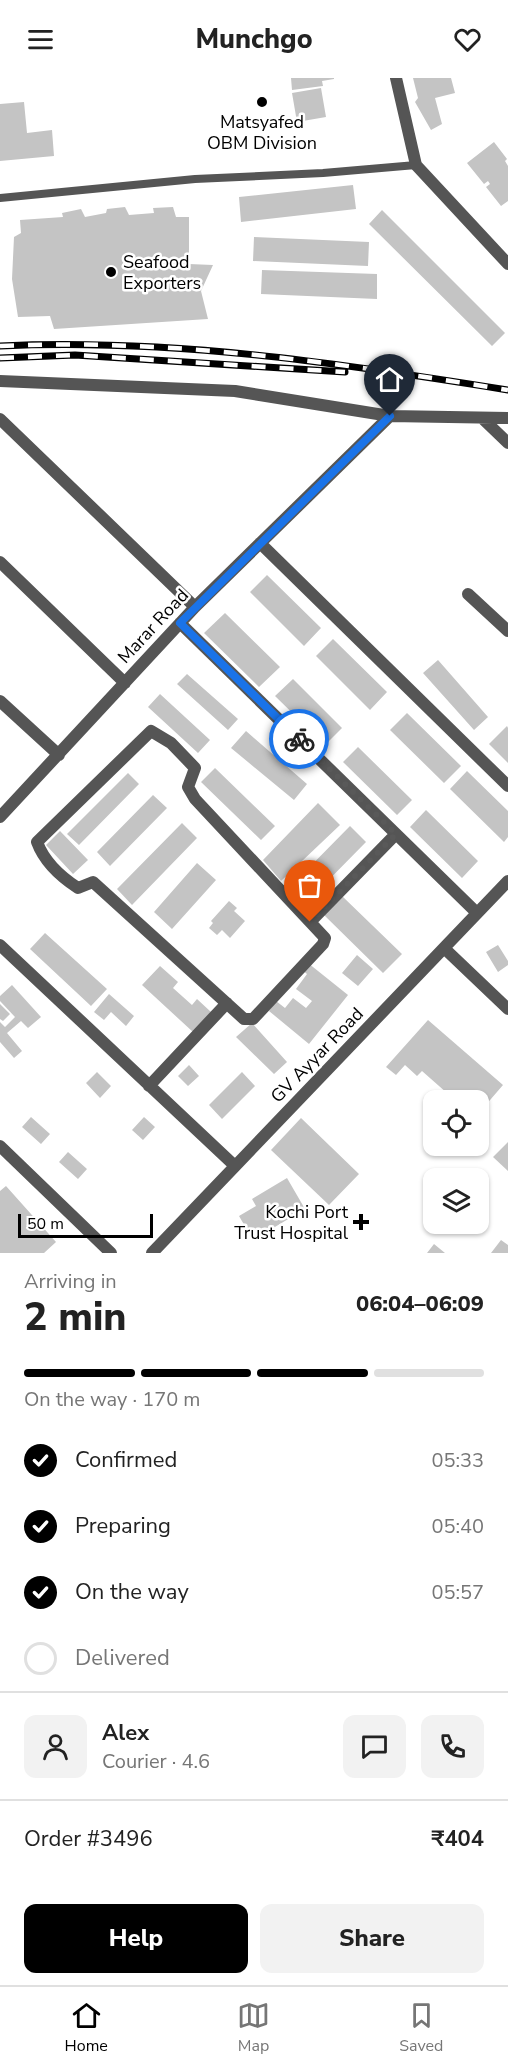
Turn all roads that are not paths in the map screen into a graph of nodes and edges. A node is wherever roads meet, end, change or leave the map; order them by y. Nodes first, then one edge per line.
1 (396, 78) edge
2 (416, 165) junction
3 (0, 198) edge
4 (508, 264) edge
5 (0, 381) edge
6 (390, 416) junction
7 (482, 418) junction
8 (508, 418) edge
9 (0, 419) edge
10 (508, 443) edge
11 (260, 543) junction
12 (0, 562) edge
13 (468, 594) dead end
14 (195, 607) junction
15 (180, 623) junction
16 (508, 631) edge
17 (125, 683) junction
18 (0, 701) edge
19 (59, 755) junction
20 (508, 786) edge
21 (0, 817) edge
22 (396, 834) junction
23 (508, 881) edge
24 (477, 913) junction
25 (310, 922) junction
26 (0, 945) edge
27 (444, 948) junction
28 (227, 1003) junction
29 (508, 1009) edge
30 (149, 1086) junction
31 (0, 1146) edge
32 (235, 1166) junction
33 (111, 1253) edge
34 (152, 1253) edge

1 - 2 street
2 - 3 lane
2 - 4 street
5 - 6 street
6 - 7 street
6 - 11 street, Marar Road
7 - 8 street
7 - 10 street
9 - 14 street
11 - 14 street, Marar Road
11 - 20 street
12 - 17 street
13 - 16 street
14 - 15 street, Marar Road
15 - 17 street, Marar Road
15 - 22 street
17 - 19 street, Marar Road
18 - 19 street
19 - 21 street, Marar Road
22 - 24 street
22 - 25 street
23 - 24 street, GV Ayyar Road
24 - 27 street, GV Ayyar Road
25 - 28 street
25 - 28 street
26 - 30 street
27 - 29 street
27 - 32 street, GV Ayyar Road
28 - 30 street
30 - 32 street
31 - 33 street
32 - 34 street, GV Ayyar Road

